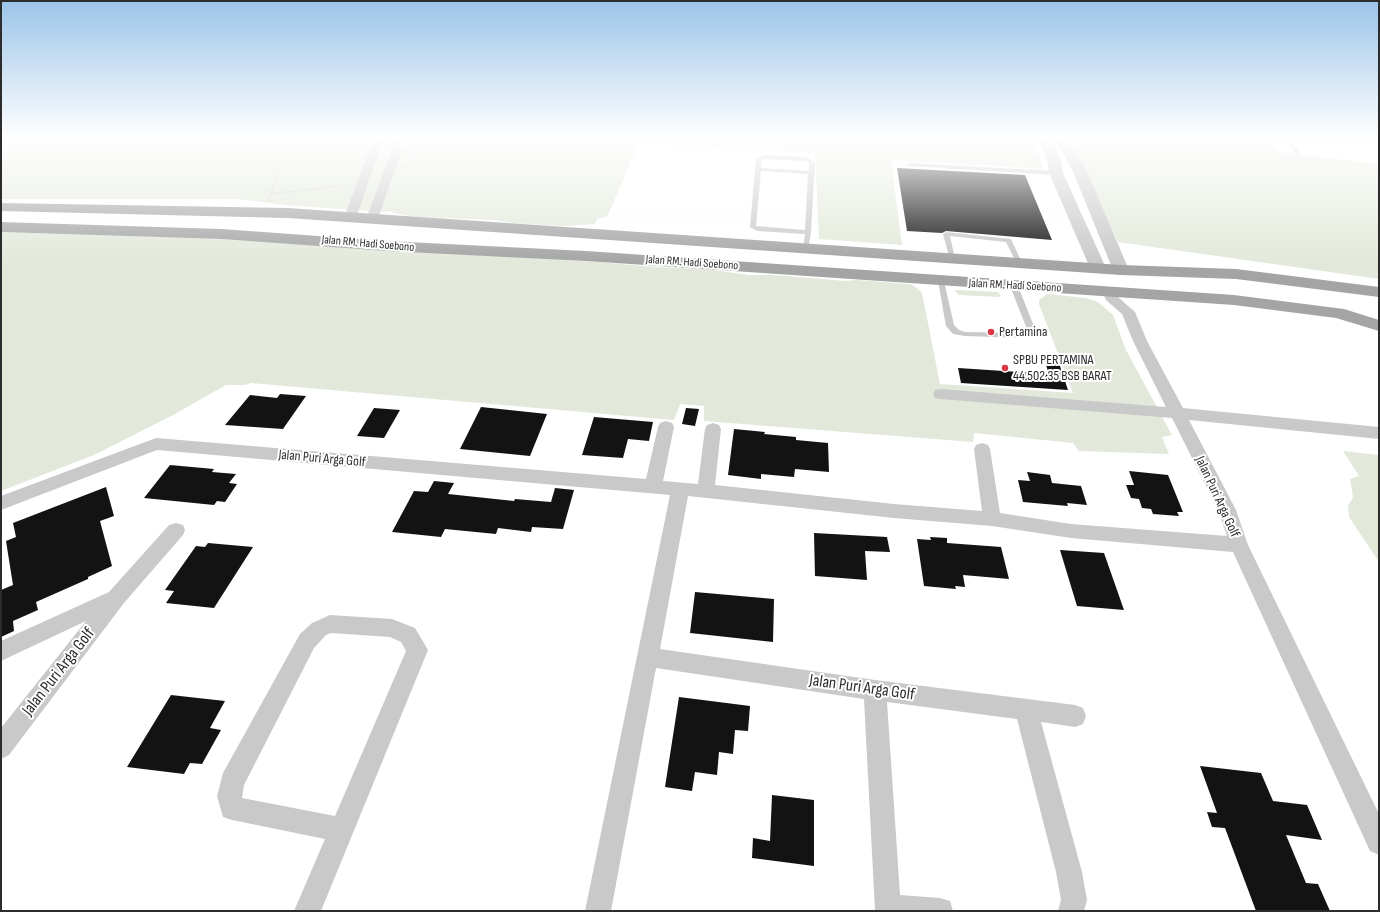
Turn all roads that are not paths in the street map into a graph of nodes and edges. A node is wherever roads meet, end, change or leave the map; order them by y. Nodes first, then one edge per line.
1 (364, 180) edge
2 (386, 180) edge
3 (757, 180) edge
4 (812, 180) edge
5 (1060, 180) edge
6 (1084, 180) edge
7 (1, 207) edge
8 (350, 218) junction
9 (372, 219) junction
10 (1, 227) edge
11 (542, 231) junction
12 (808, 232) junction
13 (806, 249) junction
14 (586, 256) junction
15 (952, 259) junction
16 (1019, 263) junction
17 (1098, 268) junction
18 (1121, 270) junction
19 (941, 281) junction
20 (1014, 286) junction
21 (1109, 291) junction
22 (1129, 292) junction
23 (1379, 292) edge
24 (1128, 312) junction
25 (1338, 313) junction
26 (1379, 320) edge
27 (1379, 326) edge
28 (942, 394) dead end
29 (1177, 413) junction
30 (666, 427) dead end
31 (712, 429) dead end
32 (1379, 433) edge
33 (982, 449) dead end
34 (653, 487) junction
35 (680, 490) junction
36 (706, 491) junction
37 (1, 503) edge
38 (992, 519) junction
39 (176, 530) dead end
40 (1239, 545) junction
41 (117, 597) junction
42 (1, 652) edge
43 (648, 657) junction
44 (875, 690) junction
45 (1026, 710) junction
46 (1075, 716) dead end
47 (1, 747) edge
48 (342, 830) junction
49 (1379, 842) edge
50 (888, 909) edge
51 (307, 911) edge
52 (598, 911) edge
53 (940, 911) edge
54 (1071, 911) edge

1 - 8 street
2 - 9 street
3 - 12 lane
4 - 12 lane
5 - 17 street
6 - 18 street
7 - 8 main road, Jalan RM. Hadi Soebono
8 - 9 main road, Jalan RM. Hadi Soebono
9 - 11 main road, Jalan RM. Hadi Soebono
10 - 14 main road, Jalan RM. Hadi Soebono
11 - 13 main road, Jalan RM. Hadi Soebono
11 - 14 main road
12 - 13 lane
13 - 15 main road, Jalan RM. Hadi Soebono
14 - 19 main road, Jalan RM. Hadi Soebono
15 - 16 main road, Jalan RM. Hadi Soebono
15 - 16 lane
16 - 17 main road, Jalan RM. Hadi Soebono
17 - 18 main road, Jalan RM. Hadi Soebono
18 - 23 main road, Jalan RM. Hadi Soebono
19 - 20 main road, Jalan RM. Hadi Soebono
19 - 20 lane
20 - 21 main road, Jalan RM. Hadi Soebono
21 - 22 main road, Jalan RM. Hadi Soebono
21 - 24 street, Jalan Puri Arga Golf
22 - 24 street, Jalan Puri Arga Golf
22 - 25 main road, Jalan RM. Hadi Soebono
24 - 29 street, Jalan Puri Arga Golf
25 - 26 main road
25 - 27 main road, Jalan RM. Hadi Soebono
28 - 29 street
29 - 32 street
29 - 40 street, Jalan Puri Arga Golf
30 - 34 street
31 - 36 street
33 - 38 street
34 - 35 street, Jalan Puri Arga Golf
34 - 37 street, Jalan Puri Arga Golf
35 - 36 street, Jalan Puri Arga Golf
35 - 43 street
36 - 38 street, Jalan Puri Arga Golf
38 - 40 street, Jalan Puri Arga Golf
39 - 41 street, Jalan Puri Arga Golf
40 - 49 street
41 - 42 street, Jalan Puri Arga Golf
41 - 47 street, Jalan Puri Arga Golf
43 - 44 street, Jalan Puri Arga Golf
43 - 52 street
44 - 45 street, Jalan Puri Arga Golf
44 - 50 street
45 - 46 street, Jalan Puri Arga Golf
45 - 54 street
48 - 48 street
48 - 51 street
50 - 53 street

